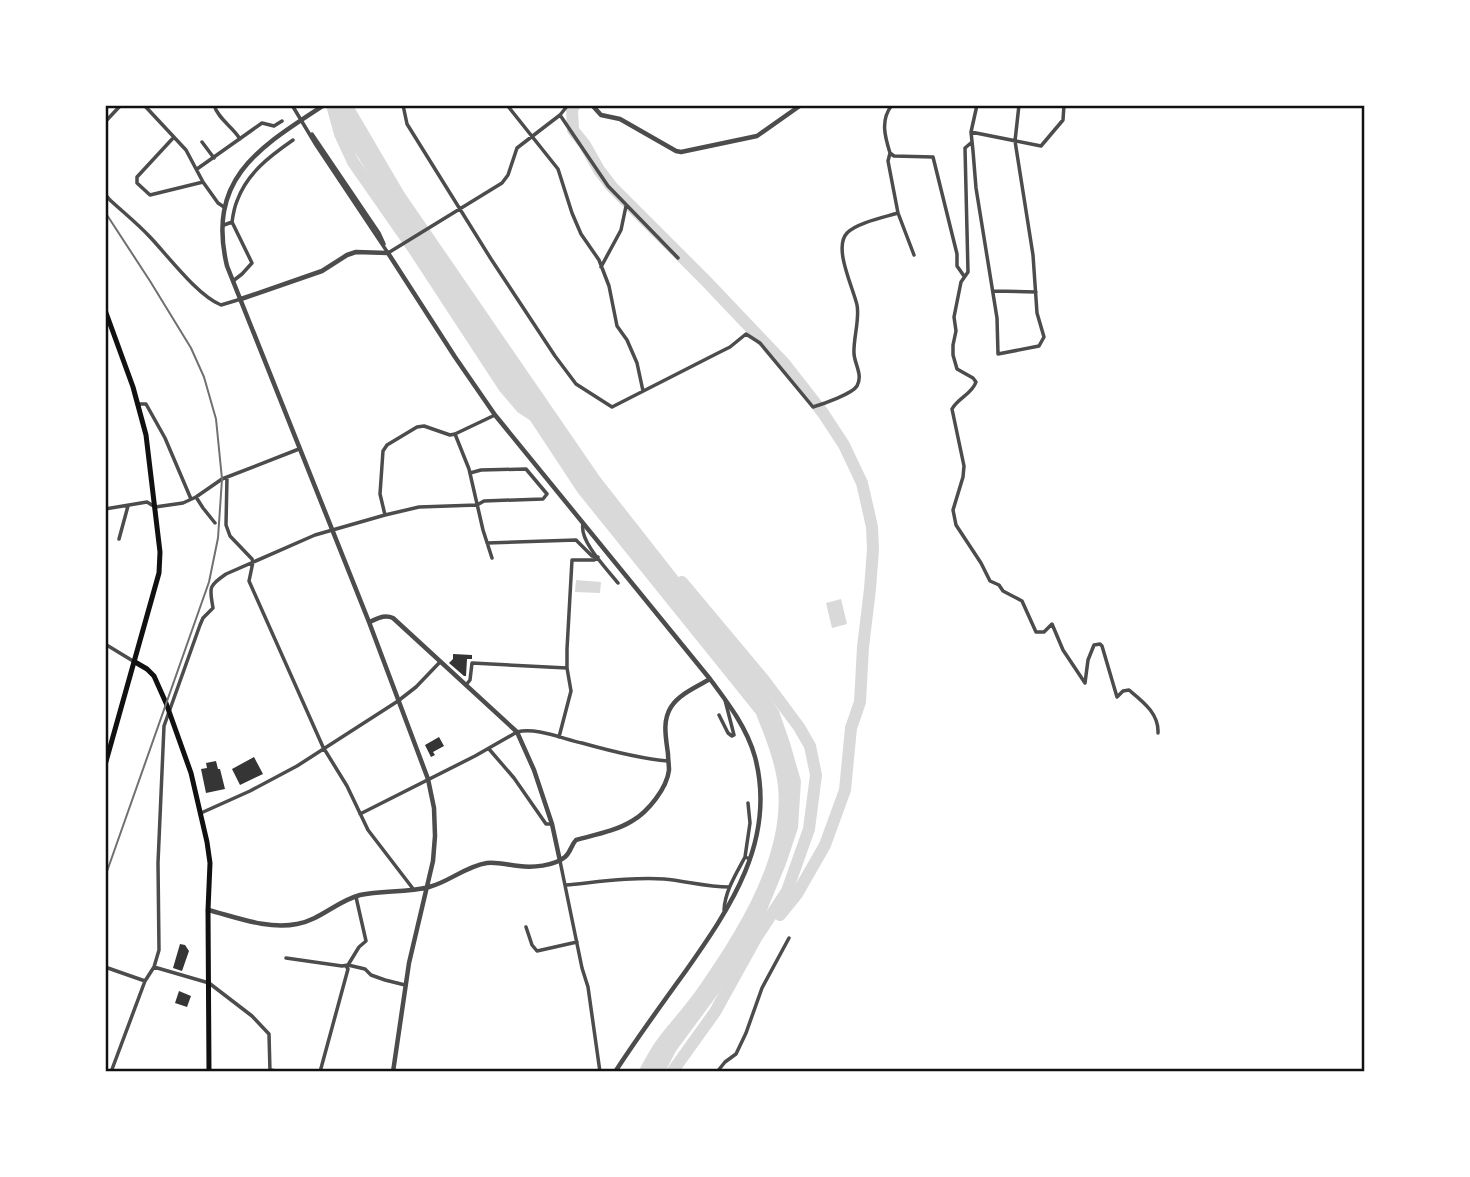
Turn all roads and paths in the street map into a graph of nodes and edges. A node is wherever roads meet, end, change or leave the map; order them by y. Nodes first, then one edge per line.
1 (121, 105) edge
2 (144, 105) edge
3 (214, 105) edge
4 (292, 105) edge
5 (324, 105) edge
6 (403, 105) edge
7 (507, 105) edge
8 (568, 105) edge
9 (592, 105) edge
10 (802, 105) edge
11 (892, 105) edge
12 (977, 105) edge
13 (1019, 105) edge
14 (1064, 105) edge
15 (560, 115) junction
16 (303, 119) junction
17 (282, 121) dead end
18 (105, 122) edge
19 (971, 132) junction
20 (532, 136) junction
21 (174, 137) junction
22 (240, 139) junction
23 (293, 140) dead end
24 (1015, 141) junction
25 (202, 142) dead end
26 (972, 142) junction
27 (890, 153) junction
28 (214, 158) junction
29 (197, 169) junction
30 (203, 182) junction
31 (105, 194) edge
32 (626, 206) junction
33 (223, 207) junction
34 (460, 210) junction
35 (898, 213) junction
36 (232, 222) junction
37 (222, 226) junction
38 (388, 253) junction
39 (914, 255) dead end
40 (678, 258) dead end
41 (601, 267) junction
42 (964, 276) junction
43 (233, 281) junction
44 (993, 291) junction
45 (1036, 292) junction
46 (241, 299) junction
47 (105, 310) edge
48 (643, 391) junction
49 (138, 404) junction
50 (495, 415) junction
51 (455, 434) junction
52 (299, 449) junction
53 (470, 473) junction
54 (227, 477) junction
55 (196, 497) junction
56 (191, 500) junction
57 (477, 505) junction
58 (128, 506) junction
59 (155, 507) junction
60 (105, 509) edge
61 (385, 514) junction
62 (215, 523) dead end
63 (583, 524) junction
64 (332, 530) junction
65 (119, 539) dead end
66 (487, 543) junction
67 (492, 558) dead end
68 (598, 558) junction
69 (253, 562) junction
70 (618, 583) dead end
71 (369, 622) junction
72 (105, 644) edge
73 (135, 662) junction
74 (440, 662) junction
75 (567, 668) junction
76 (710, 679) junction
77 (466, 685) junction
78 (725, 698) junction
79 (398, 701) junction
80 (169, 712) junction
81 (719, 715) dead end
82 (517, 732) junction
83 (1158, 733) dead end
84 (559, 737) junction
85 (324, 747) junction
86 (489, 749) junction
87 (668, 761) junction
88 (105, 765) edge
89 (428, 779) junction
90 (748, 803) dead end
91 (200, 813) junction
92 (360, 814) junction
93 (552, 824) junction
94 (747, 858) junction
95 (560, 861) junction
96 (566, 885) junction
97 (428, 887) junction
98 (729, 887) junction
99 (414, 890) junction
100 (356, 897) junction
101 (208, 910) junction
102 (724, 913) junction
103 (526, 927) dead end
104 (789, 938) dead end
105 (577, 942) junction
106 (286, 958) dead end
107 (347, 965) junction
108 (105, 967) edge
109 (154, 967) junction
110 (145, 981) junction
111 (209, 983) junction
112 (405, 985) junction
113 (270, 1071) edge
114 (111, 1072) edge
115 (209, 1072) edge
116 (283, 1072) edge
117 (320, 1072) edge
118 (393, 1072) edge
119 (600, 1072) edge
120 (615, 1072) edge
121 (717, 1072) edge

1 - 18 street
2 - 21 street
3 - 22 street
4 - 16 street
5 - 16 street
6 - 34 street
7 - 20 street
8 - 15 street
9 - 10 street
11 - 27 street
12 - 19 street
13 - 24 street
14 - 24 street
15 - 20 street
15 - 32 street
16 - 33 street
16 - 38 street
17 - 22 street
19 - 24 street
19 - 26 street
20 - 34 street
20 - 41 street
21 - 29 street
21 - 30 street
22 - 28 street
23 - 36 street
24 - 45 street
25 - 28 street
26 - 42 street
26 - 44 street
27 - 35 street
27 - 42 street
28 - 29 street
29 - 30 street
30 - 33 street
31 - 46 street
32 - 40 street
32 - 41 street
33 - 37 street
34 - 38 street
34 - 48 street
35 - 39 street
35 - 48 street
36 - 37 street
36 - 43 street
37 - 43 street
38 - 46 street
38 - 50 street
41 - 48 street
42 - 83 street
43 - 46 street
44 - 45 street
44 - 45 street
46 - 52 street
47 - 49 main road
49 - 56 street
49 - 59 main road
50 - 51 street
50 - 63 street
51 - 53 street
51 - 61 street
52 - 54 street
52 - 64 street
53 - 57 street
53 - 57 street
54 - 55 street
54 - 69 street
55 - 56 street
55 - 62 street
56 - 59 street
57 - 61 street
57 - 66 street
58 - 59 street
58 - 60 street
58 - 65 street
59 - 73 main road
61 - 64 street
63 - 68 street
63 - 76 street
64 - 69 street
64 - 71 street
66 - 67 street
66 - 68 street
68 - 70 street
68 - 75 street
69 - 80 street
69 - 85 street
71 - 74 street
71 - 79 street
72 - 73 street
73 - 80 main road
73 - 88 main road
74 - 77 street
74 - 79 street
75 - 77 street
75 - 84 street
76 - 78 street
76 - 87 street
77 - 82 street
78 - 81 street
78 - 94 street
79 - 85 street
79 - 89 street
80 - 91 main road
80 - 109 street
82 - 84 street
82 - 86 street
82 - 93 street
84 - 87 street
85 - 91 street
85 - 92 street
86 - 89 street
86 - 93 street
87 - 95 street
89 - 92 street
89 - 97 street
90 - 94 street
91 - 101 main road
92 - 99 street
93 - 95 street
94 - 98 street
94 - 102 street
95 - 96 street
95 - 97 street
96 - 98 street
96 - 105 street
97 - 99 street
97 - 112 street
98 - 102 street
99 - 100 street
100 - 101 street
100 - 107 street
101 - 111 main road
102 - 120 street
103 - 105 street
104 - 121 street
105 - 119 street
106 - 107 street
107 - 112 street
107 - 117 street
108 - 110 street
109 - 110 street
109 - 111 street
110 - 114 street
111 - 113 street
111 - 115 main road
112 - 118 street
113 - 116 street

